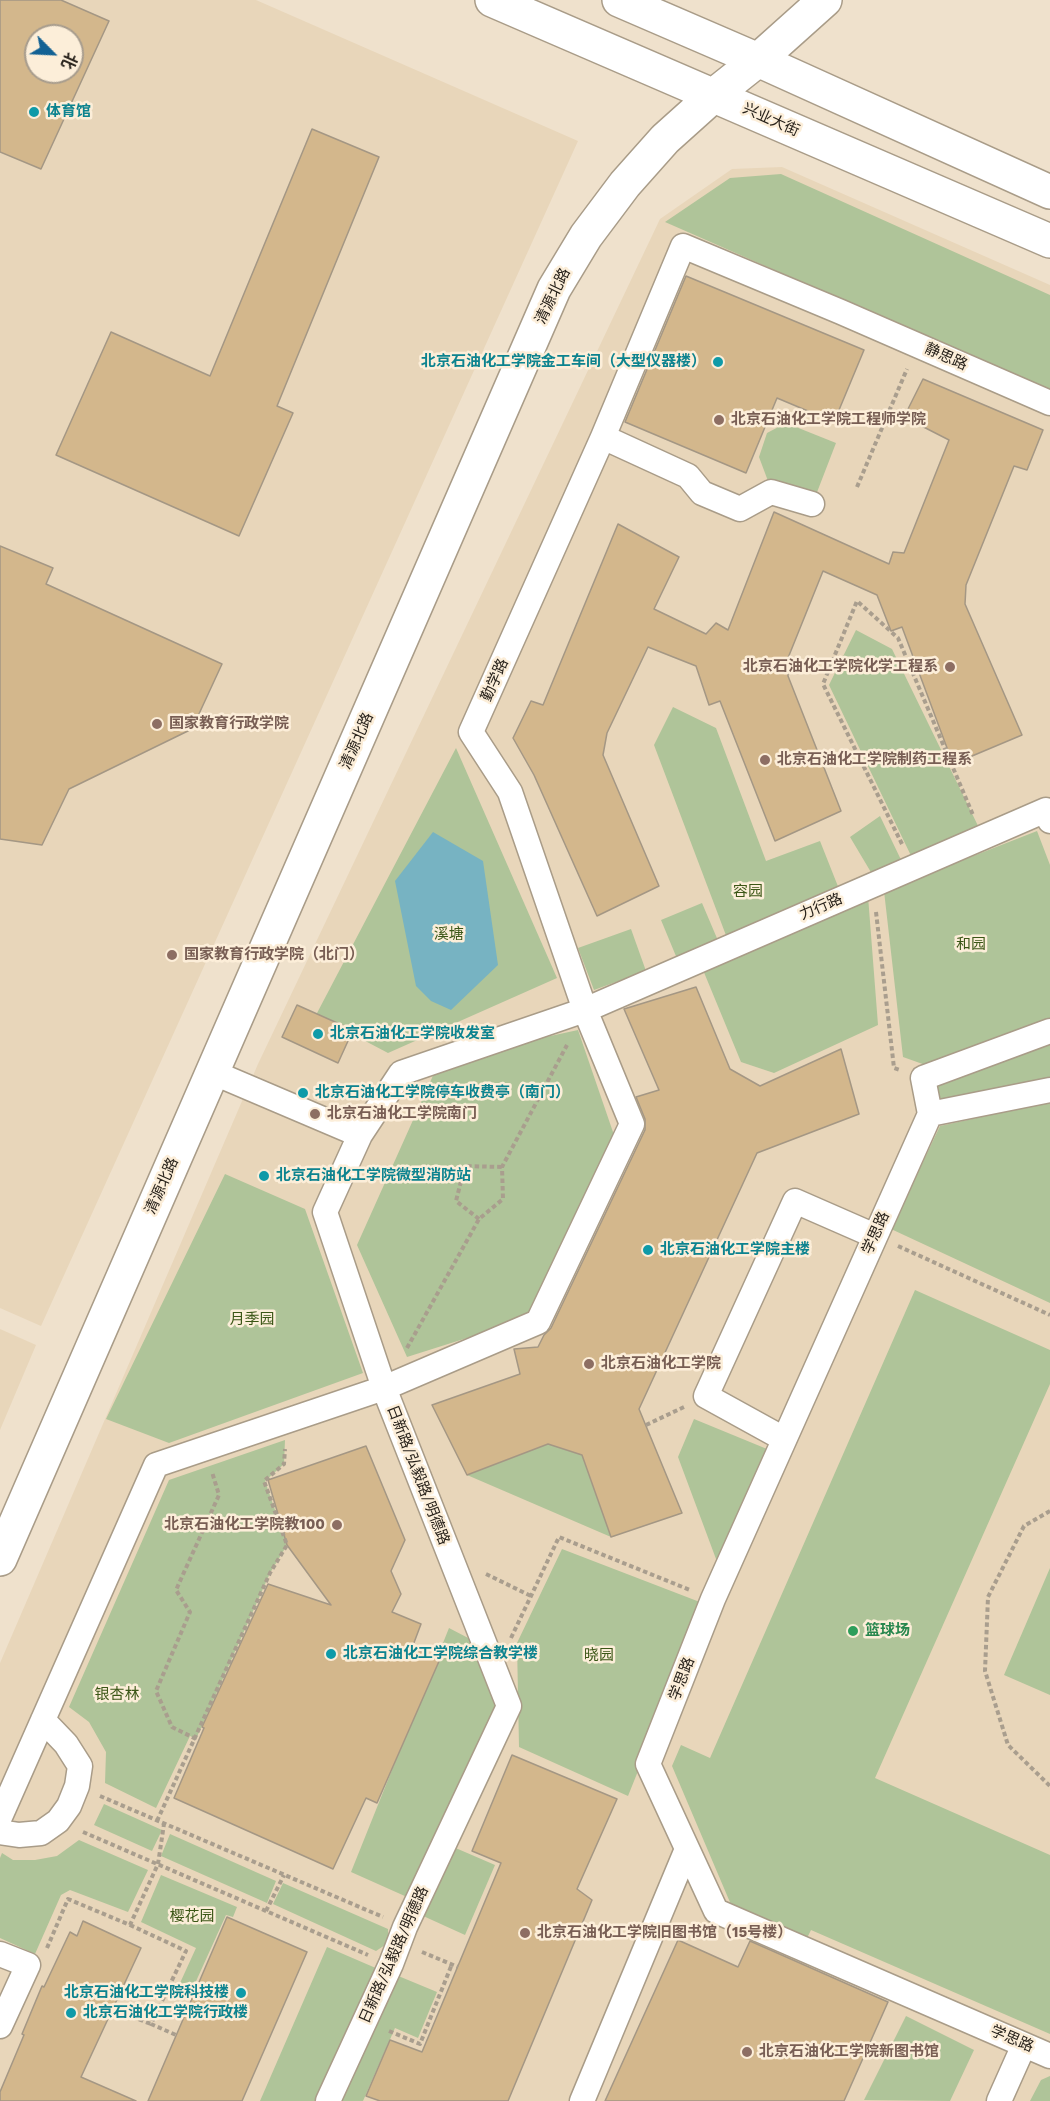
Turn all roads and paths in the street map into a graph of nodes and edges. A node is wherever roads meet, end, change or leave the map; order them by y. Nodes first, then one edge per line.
1 (492, 0) edge
2 (619, 0) edge
3 (825, 0) edge
4 (758, 60) junction
5 (714, 95) junction
6 (1050, 192) edge
7 (1050, 241) edge
8 (917, 345) junction
9 (1050, 403) edge
10 (603, 438) junction
11 (857, 487) dead end
12 (812, 504) dead end
13 (1049, 810) edge
14 (983, 837) junction
15 (913, 868) junction
16 (873, 885) junction
17 (585, 1010) junction
18 (1050, 1031) edge
19 (212, 1072) junction
20 (923, 1078) junction
21 (1050, 1090) edge
22 (930, 1114) junction
23 (360, 1135) junction
24 (502, 1167) junction
25 (478, 1219) junction
26 (875, 1236) junction
27 (1050, 1315) edge
28 (407, 1348) dead end
29 (384, 1388) junction
30 (706, 1396) junction
31 (286, 1421) junction
32 (646, 1425) dead end
33 (784, 1439) junction
34 (205, 1448) junction
35 (1050, 1511) edge
36 (451, 1558) junction
37 (0, 1559) edge
38 (531, 1596) junction
39 (713, 1599) junction
40 (495, 1672) junction
41 (43, 1720) junction
42 (196, 1739) junction
43 (77, 1786) junction
44 (1050, 1786) edge
45 (0, 1817) edge
46 (58, 1821) junction
47 (157, 1821) junction
48 (164, 1824) junction
49 (0, 1832) edge
50 (687, 1849) junction
51 (158, 1864) junction
52 (284, 1875) junction
53 (266, 1911) junction
54 (130, 1925) junction
55 (399, 1945) junction
56 (45, 1951) dead end
57 (0, 1954) edge
58 (452, 1965) junction
59 (458, 1967) dead end
60 (125, 2014) dead end
61 (151, 2024) junction
62 (0, 2026) edge
63 (176, 2035) dead end
64 (383, 2040) dead end
65 (1024, 2045) junction
66 (1050, 2056) edge
67 (328, 2101) edge
68 (582, 2101) edge
69 (999, 2101) edge

1 - 5 street, 兴业大街
2 - 4 street
3 - 4 street, 清源北路
4 - 5 street, 清源北路
4 - 6 street
5 - 7 street, 兴业大街
5 - 19 street, 清源北路
8 - 9 street, 静思路
8 - 10 street, 静思路
8 - 11 path
10 - 12 street
10 - 17 street, 勤学路
13 - 14 street, 力行路
14 - 15 street, 力行路
14 - 15 path
15 - 16 street, 力行路
16 - 17 street, 力行路
16 - 20 path
17 - 23 street, 力行路
17 - 24 path
17 - 29 street
18 - 20 street
19 - 23 street
19 - 37 street, 清源北路
20 - 22 street
21 - 22 street
22 - 26 street, 学思路
23 - 29 street, 力行路
24 - 25 path
24 - 25 path
25 - 28 path
26 - 27 path
26 - 30 street
26 - 33 street, 学思路
29 - 31 street, 日新路/弘毅路/明德路
29 - 36 street, 日新路/弘毅路/明德路
30 - 32 path
30 - 33 street
31 - 34 street, 日新路/弘毅路/明德路
31 - 42 path
33 - 39 street, 学思路
34 - 41 street, 日新路/弘毅路/明德路
34 - 42 path
35 - 44 path
36 - 38 path
36 - 40 street, 日新路/弘毅路/明德路
38 - 39 path
38 - 40 path
39 - 50 street, 学思路
40 - 55 street, 日新路/弘毅路/明德路
41 - 43 street
41 - 45 street, 日新路/弘毅路/明德路
42 - 47 path
43 - 46 street
43 - 47 path
46 - 49 street
46 - 51 path
47 - 48 path
48 - 51 path
48 - 52 path
50 - 65 street, 学思路
50 - 68 street
51 - 53 path
51 - 54 path
52 - 53 path
52 - 55 path
53 - 55 path
54 - 56 path
54 - 61 path
55 - 58 path
55 - 67 street, 日新路/弘毅路/明德路
57 - 62 street
58 - 59 path
58 - 64 path
60 - 61 path
61 - 63 path
65 - 66 street, 学思路
65 - 69 street

